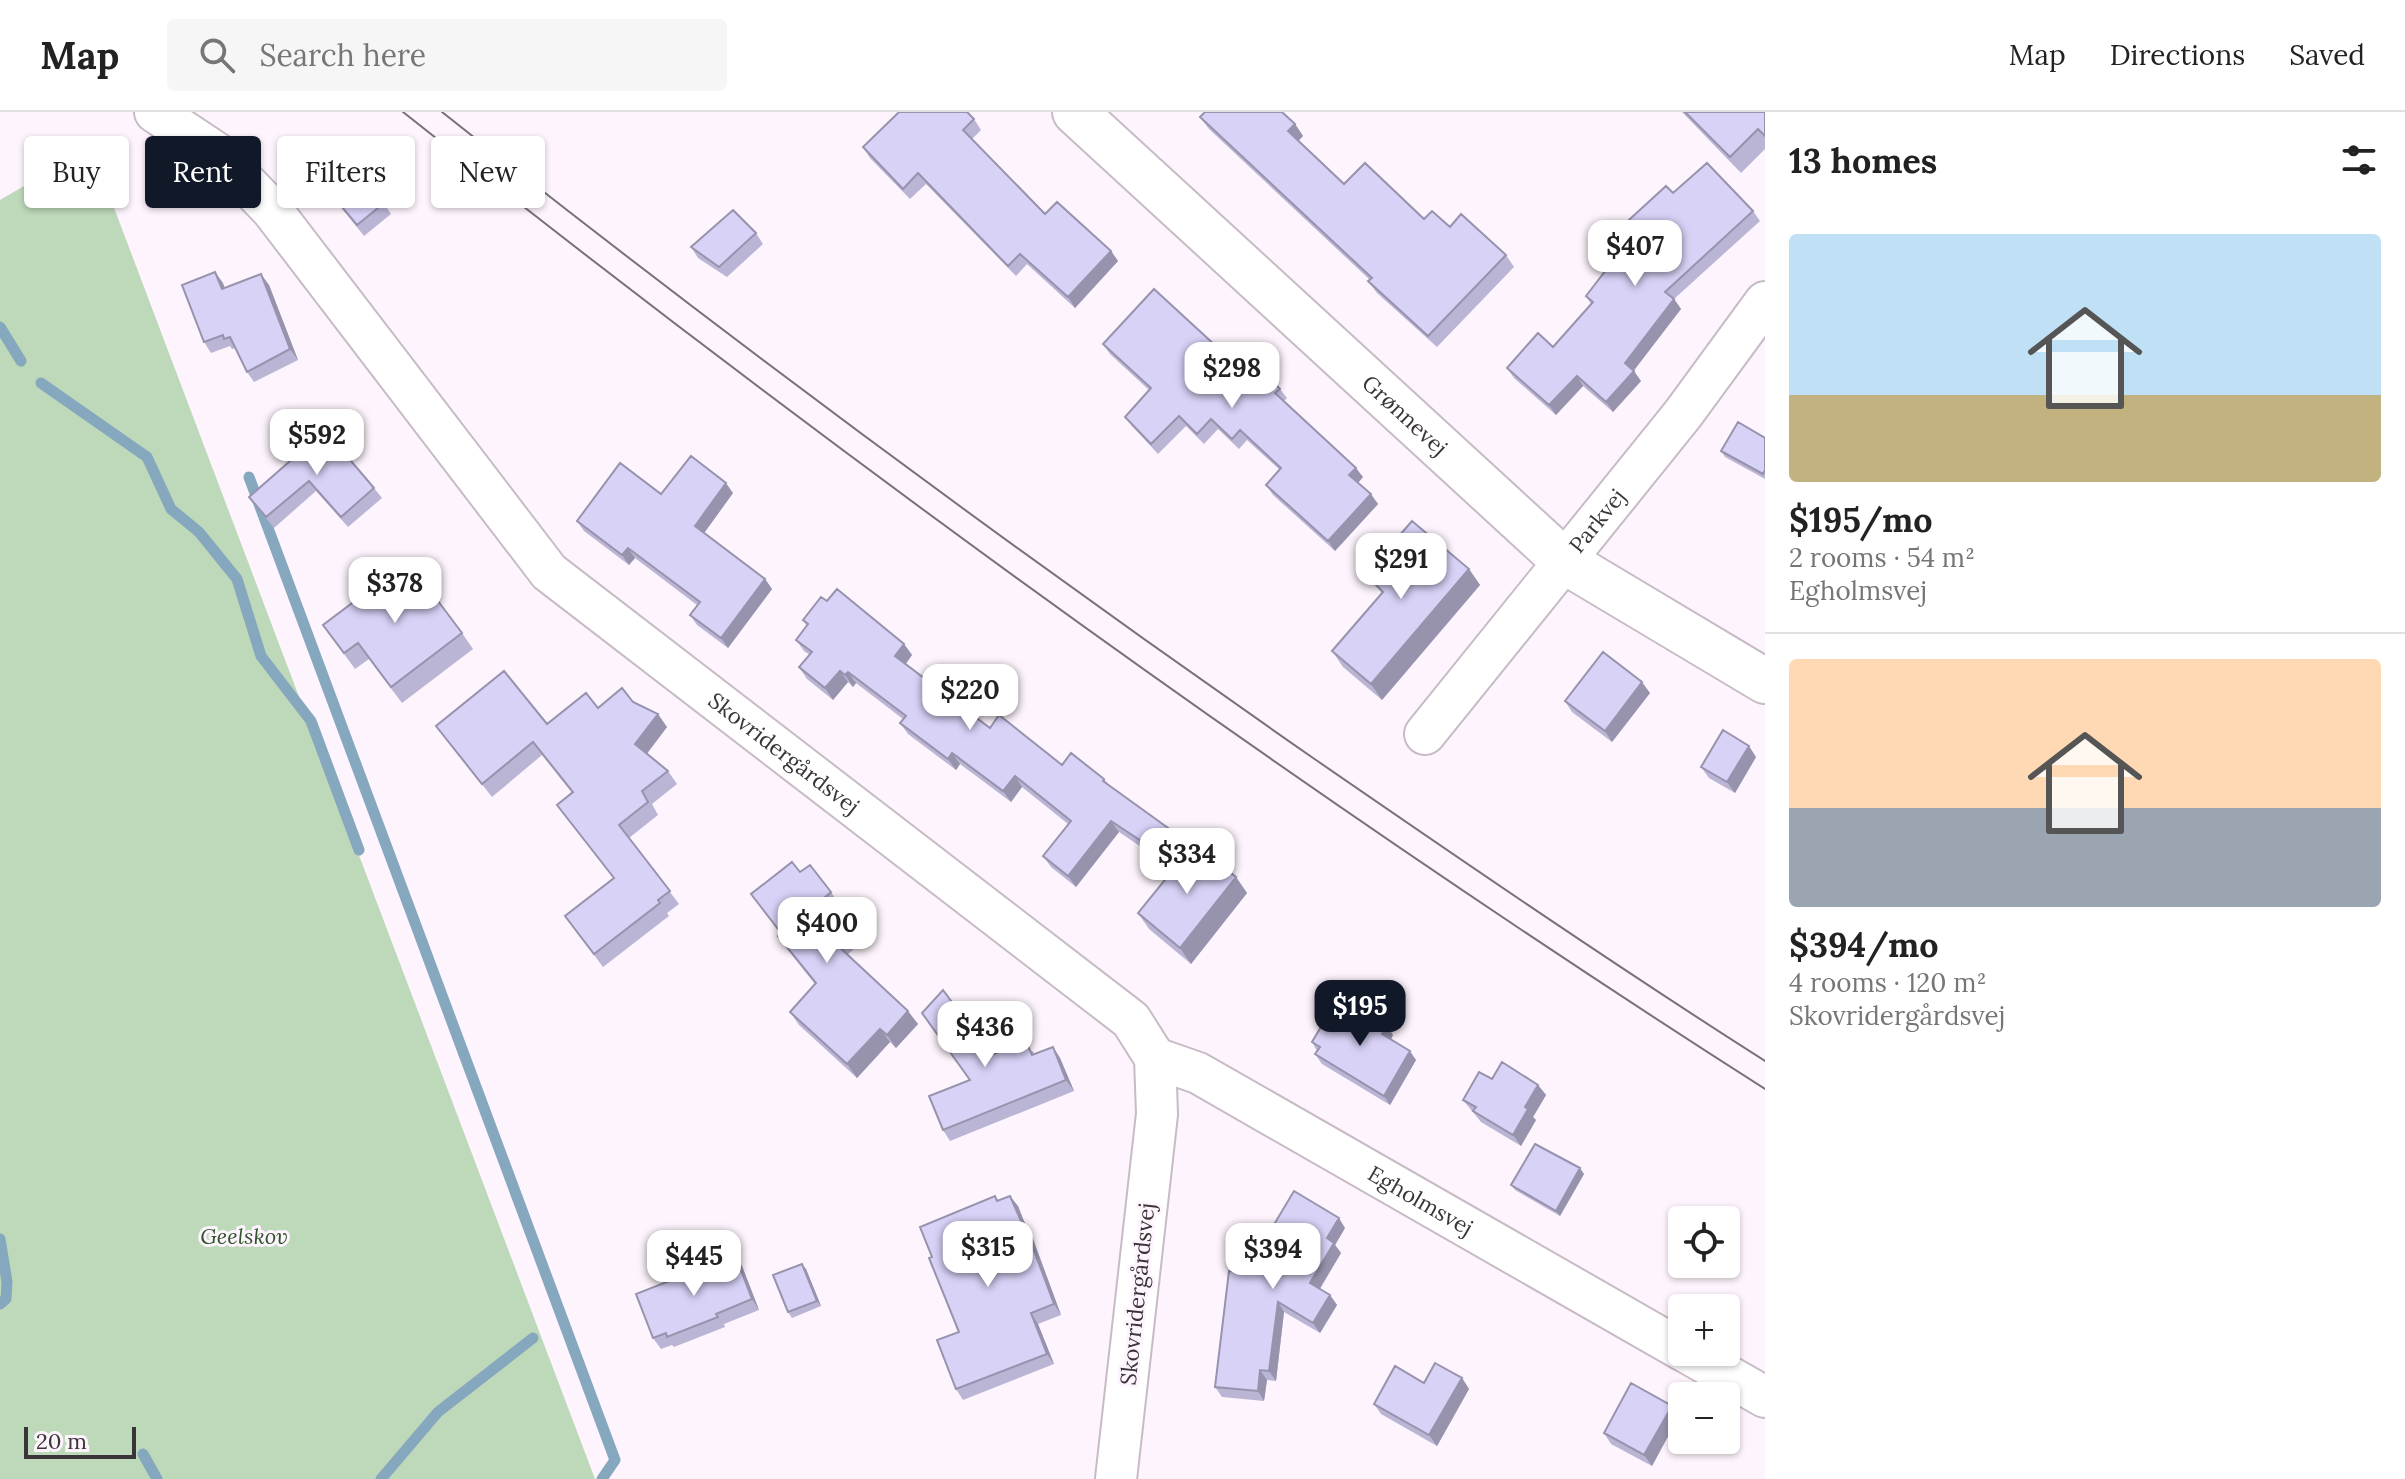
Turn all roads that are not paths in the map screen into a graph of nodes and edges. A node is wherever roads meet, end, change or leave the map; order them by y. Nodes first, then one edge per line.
1 (155, 112) edge
2 (1075, 112) edge
3 (1765, 302) edge
4 (1564, 561) junction
5 (1765, 681) edge
6 (1425, 734) dead end
7 (1155, 1058) junction
8 (1668, 1342) edge
9 (1710, 1366) edge
10 (1765, 1397) edge
11 (1116, 1479) edge

1 - 7 street, Skovridergårdsvej
2 - 4 street, Grønnevej
3 - 4 street, Parkvej
4 - 5 street, Grønnevej
4 - 6 street, Parkvej
7 - 8 street, Egholmsvej
7 - 11 street, Skovridergårdsvej
9 - 10 street, Egholmsvej

